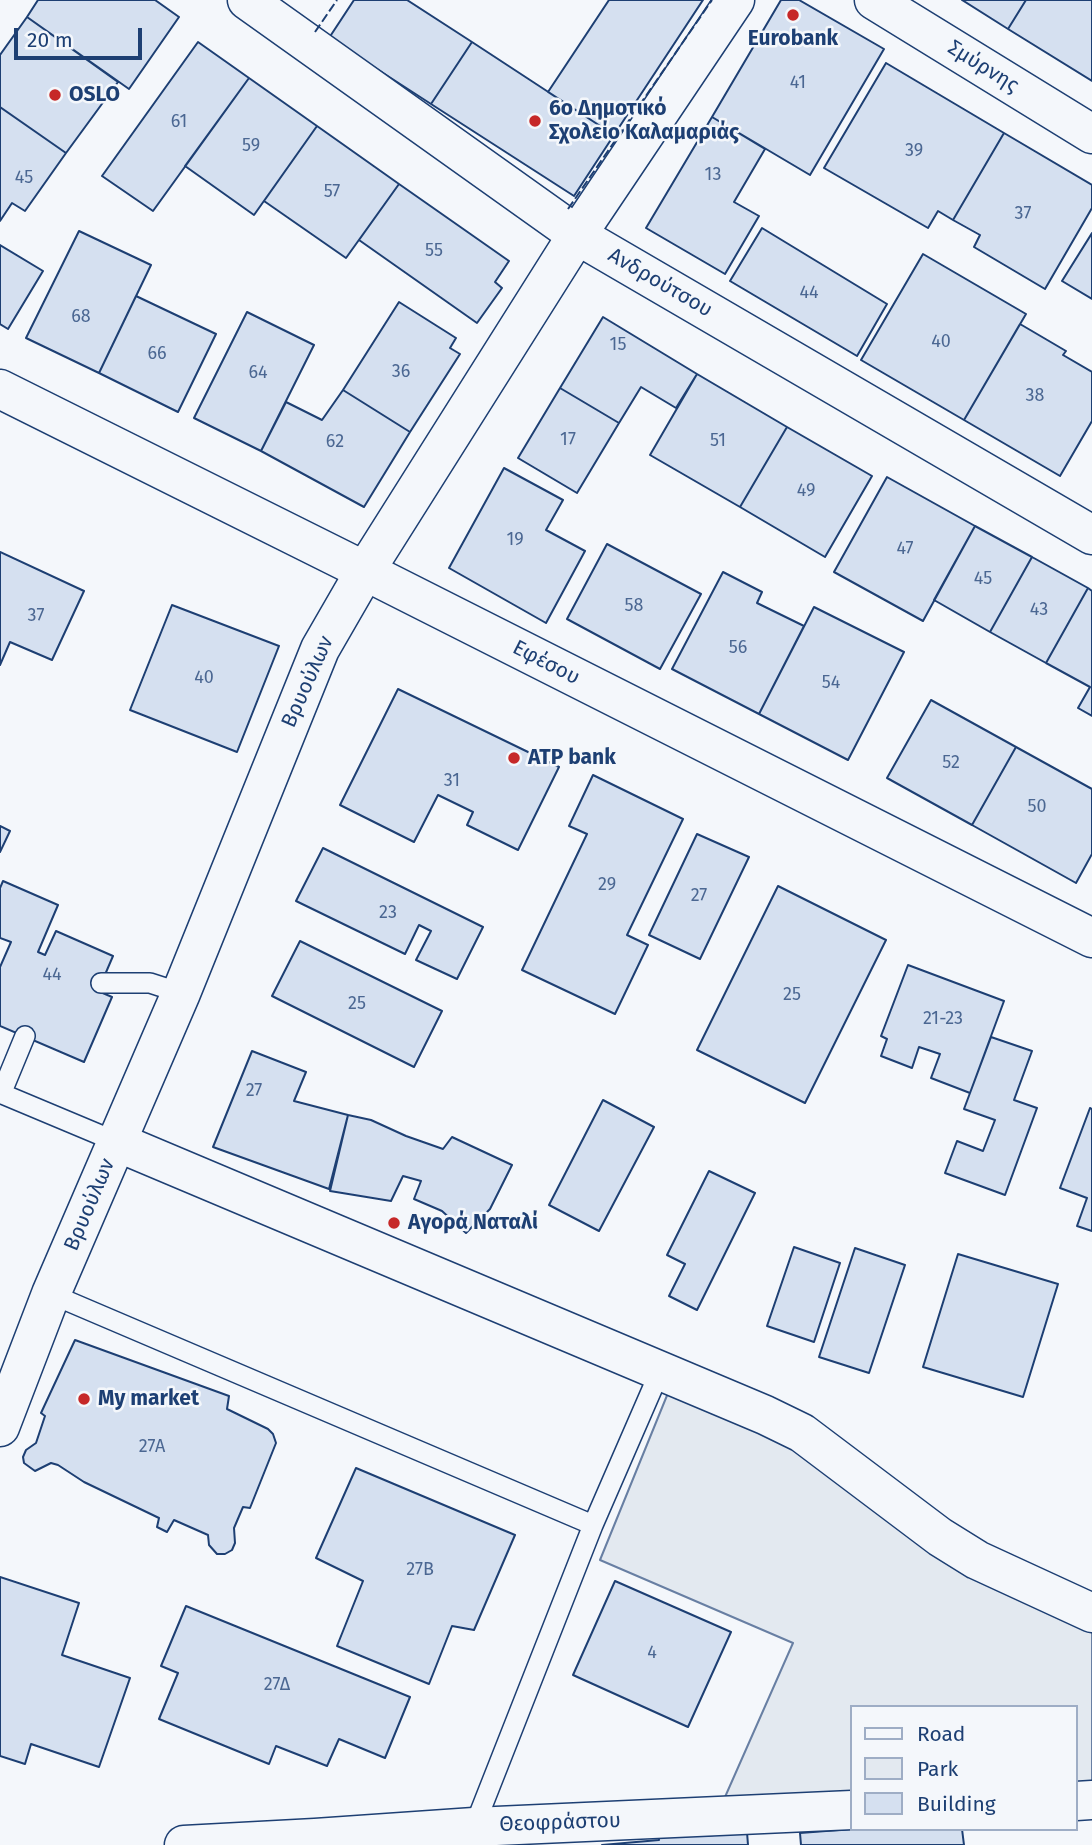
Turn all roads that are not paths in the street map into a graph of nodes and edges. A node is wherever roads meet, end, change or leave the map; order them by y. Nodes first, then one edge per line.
1 (247, 0) edge
2 (735, 0) edge
3 (874, 0) edge
4 (1092, 134) edge
5 (577, 235) junction
6 (0, 389) edge
7 (1092, 535) edge
8 (365, 571) junction
9 (1092, 938) edge
10 (101, 983) dead end
11 (181, 993) junction
12 (24, 1036) dead end
13 (0, 1093) edge
14 (117, 1142) junction
15 (51, 1294) junction
16 (660, 1371) junction
17 (0, 1427) edge
18 (593, 1525) junction
19 (1092, 1613) edge
20 (850, 1810) edge
21 (474, 1827) junction
22 (184, 1845) edge

1 - 5 street, Ανδρούτσου
2 - 5 street, Βρυούλων
3 - 4 street, Σμύρνης
5 - 7 street, Ανδρούτσου
5 - 8 street, Βρυούλων
6 - 8 street, Εφέσου
8 - 9 street, Εφέσου
8 - 11 street, Βρυούλων
10 - 11 lane
11 - 14 street, Βρυούλων
12 - 13 lane
13 - 14 lane
14 - 15 street, Βρυούλων
14 - 16 street
15 - 17 street, Βρυούλων
15 - 18 lane
16 - 18 lane
16 - 19 street
18 - 21 lane
20 - 21 street, Θεοφράστου
21 - 22 street, Θεοφράστου

